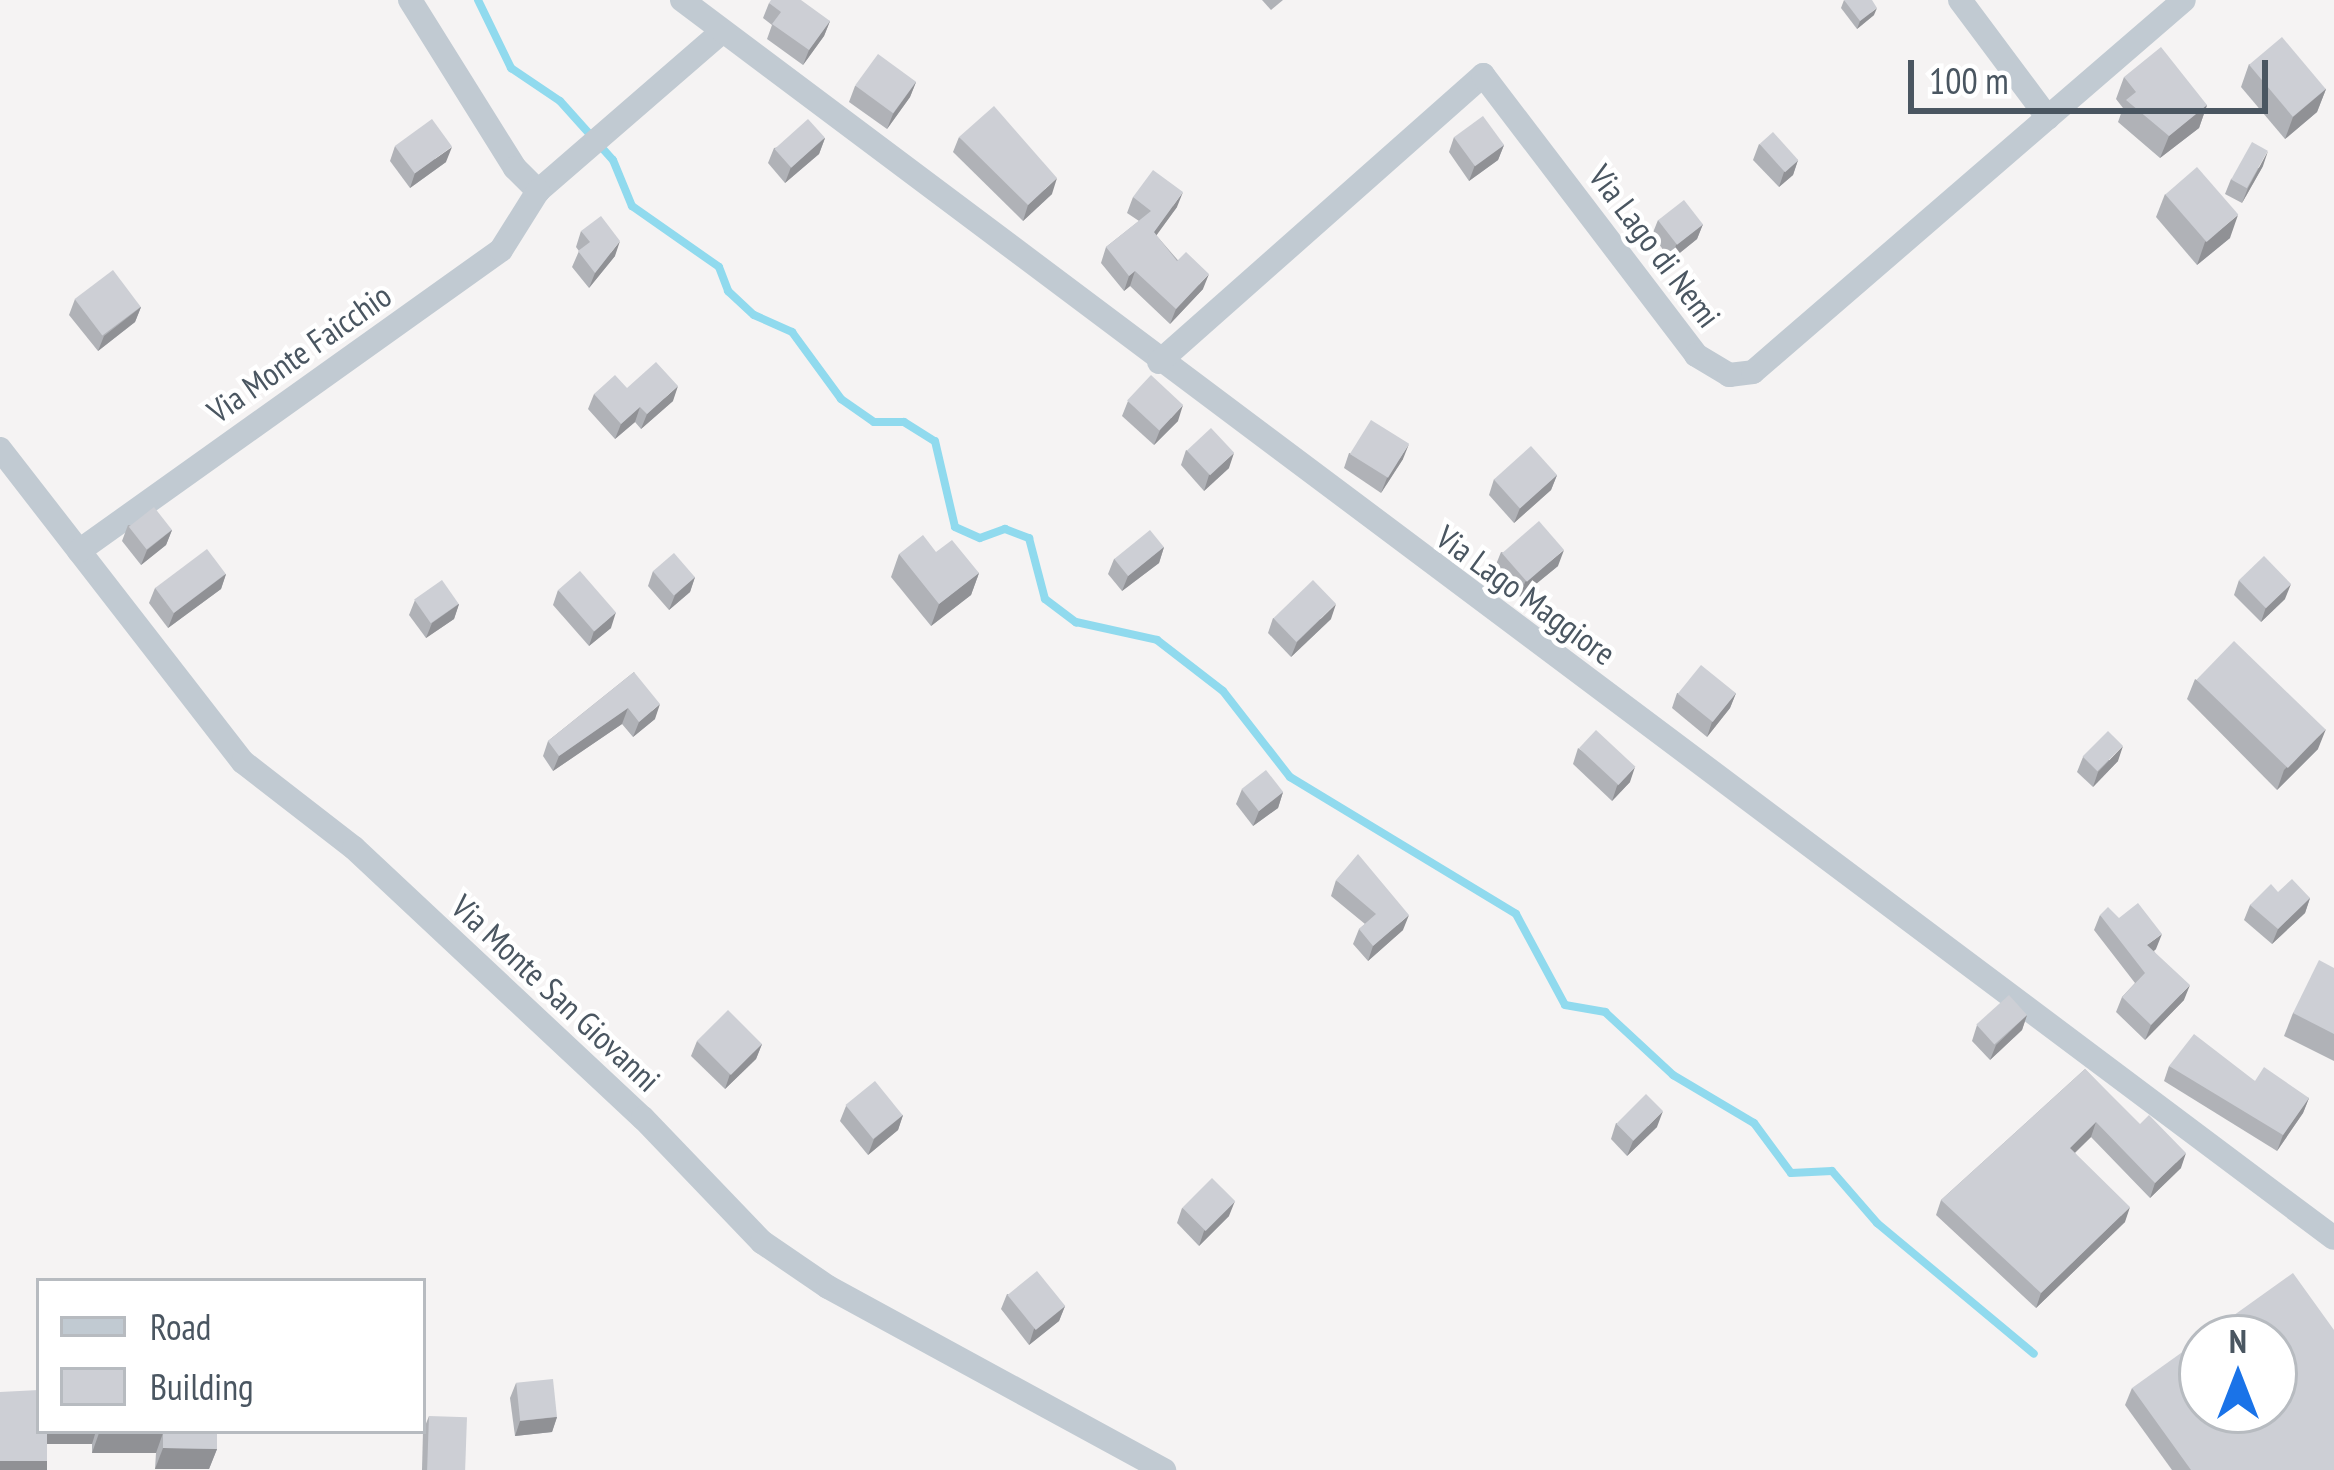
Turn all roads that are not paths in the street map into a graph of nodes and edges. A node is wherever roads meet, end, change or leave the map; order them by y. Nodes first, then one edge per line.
1 (410, 0) edge
2 (682, 0) edge
3 (1960, 0) edge
4 (2184, 0) edge
5 (719, 34) junction
6 (2048, 118) junction
7 (538, 191) junction
8 (1160, 362) junction
9 (0, 449) edge
10 (79, 551) junction
11 (2334, 1238) edge
12 (1164, 1470) edge

1 - 7 street
2 - 5 street, Via Lago Maggiore
3 - 6 street
4 - 6 street, Via Lago di Nemi
5 - 7 street, Via Monte Faicchio
5 - 8 street, Via Lago Maggiore
6 - 8 street, Via Lago di Nemi
7 - 10 street, Via Monte Faicchio
8 - 11 street, Via Lago Maggiore
9 - 10 street, Via Monte San Giovanni
10 - 12 street, Via Monte San Giovanni

